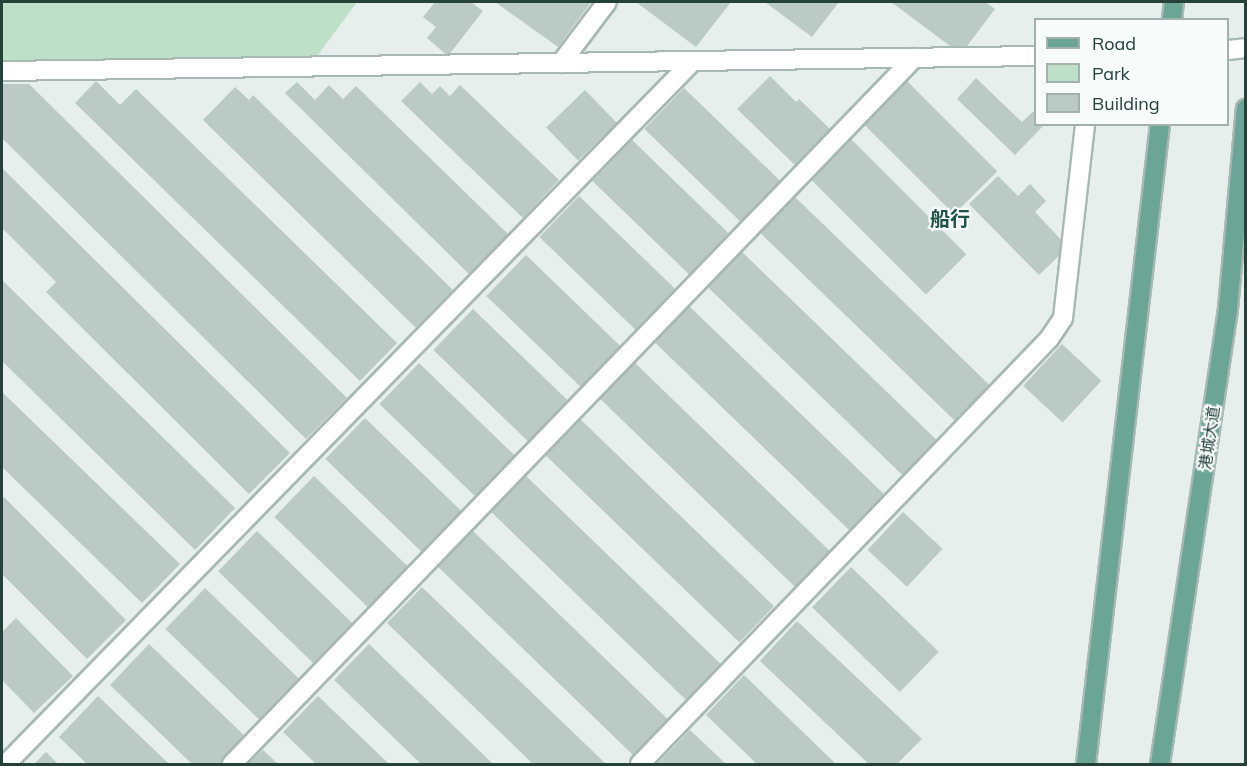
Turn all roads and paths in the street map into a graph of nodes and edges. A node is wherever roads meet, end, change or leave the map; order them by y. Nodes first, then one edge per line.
1 (607, 2) edge
2 (1174, 2) edge
3 (1172, 18) edge
4 (1245, 48) edge
5 (1229, 50) edge
6 (1034, 56) edge
7 (914, 58) junction
8 (693, 61) junction
9 (561, 63) junction
10 (2, 71) edge
11 (1245, 110) edge
12 (1085, 126) edge
13 (1160, 126) edge
14 (6, 765) edge
15 (232, 765) edge
16 (640, 765) edge
17 (1086, 765) edge
18 (1160, 765) edge

1 - 9 street
2 - 3 main road
4 - 5 street
6 - 7 street
7 - 8 street
7 - 15 street
8 - 9 street
8 - 14 street
9 - 10 street
11 - 18 main road, 港城大道
12 - 16 street
13 - 17 main road

